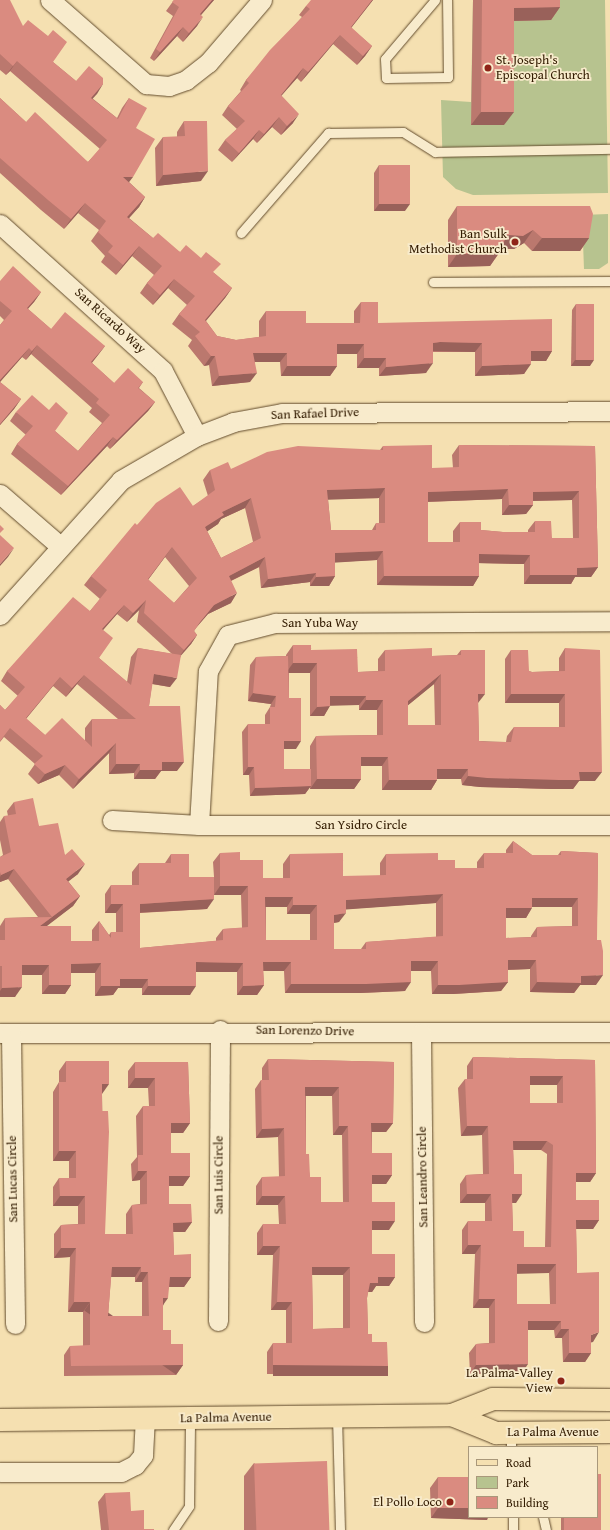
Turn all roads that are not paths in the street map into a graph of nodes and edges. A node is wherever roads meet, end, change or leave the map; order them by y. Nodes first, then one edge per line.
1 (50, 0) edge
2 (262, 0) edge
3 (435, 0) edge
4 (447, 0) edge
5 (610, 149) edge
6 (0, 224) edge
7 (241, 233) dead end
8 (610, 281) edge
9 (433, 282) dead end
10 (610, 411) edge
11 (197, 436) junction
12 (0, 494) edge
13 (60, 546) junction
14 (0, 615) edge
15 (610, 621) edge
16 (112, 820) dead end
17 (198, 825) junction
18 (610, 825) edge
19 (220, 1030) junction
20 (421, 1032) junction
21 (610, 1032) edge
22 (6, 1033) edge
23 (218, 1321) dead end
24 (424, 1322) dead end
25 (15, 1324) dead end
26 (610, 1400) edge
27 (452, 1415) junction
28 (337, 1416) junction
29 (145, 1418) junction
30 (190, 1418) junction
31 (0, 1420) edge
32 (610, 1432) edge
33 (511, 1440) edge
34 (0, 1472) edge
35 (513, 1518) edge
36 (543, 1518) edge
37 (172, 1530) edge
38 (340, 1530) edge
39 (513, 1530) edge
40 (546, 1530) edge

1 - 2 street
3 - 4 lane
5 - 7 lane
6 - 11 street, San Ricardo Way
8 - 9 lane
10 - 11 street, San Rafael Drive
11 - 13 street, San Rafael Drive
12 - 13 street
13 - 14 street, San Rafael Drive
15 - 17 street, San Yuba Way
16 - 17 street, San Ysidro Circle
17 - 18 street, San Ysidro Circle
19 - 20 street, San Lorenzo Drive
19 - 22 street, San Lorenzo Drive
19 - 23 street, San Luis Circle
20 - 21 street, San Lorenzo Drive
20 - 24 street, San Leandro Circle
22 - 25 street, San Lucas Circle
26 - 27 main road, La Palma Avenue
27 - 28 main road, La Palma Avenue
27 - 33 main road, La Palma Avenue
28 - 30 main road, La Palma Avenue
28 - 38 lane
29 - 30 main road, La Palma Avenue
29 - 31 main road, La Palma Avenue
29 - 34 street
30 - 37 lane
32 - 33 main road, La Palma Avenue
35 - 39 lane
36 - 40 lane

